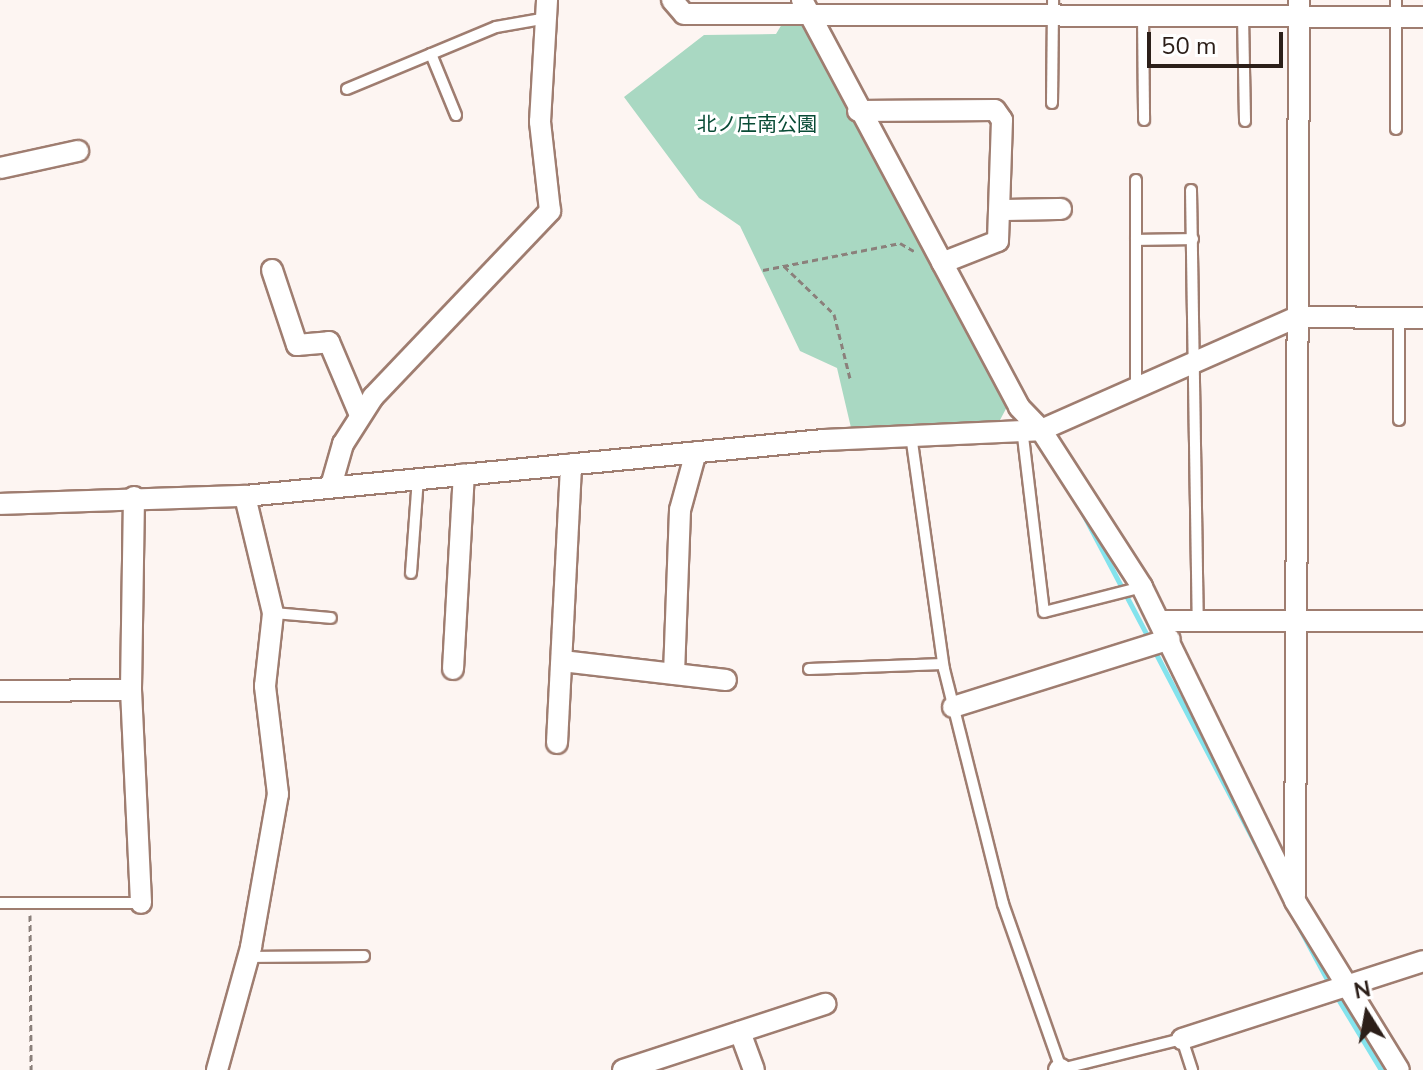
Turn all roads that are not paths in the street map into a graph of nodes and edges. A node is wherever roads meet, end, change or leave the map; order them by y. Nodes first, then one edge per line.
1 (672, 0) edge
2 (806, 7) edge
3 (844, 8) edge
4 (1053, 8) edge
5 (1188, 8) edge
6 (1299, 8) edge
7 (1396, 8) edge
8 (547, 9) edge
9 (1139, 11) edge
10 (1243, 16) junction
11 (1423, 17) edge
12 (431, 54) junction
13 (347, 89) dead end
14 (1052, 103) dead end
15 (858, 111) junction
16 (456, 115) dead end
17 (1144, 120) dead end
18 (1245, 121) dead end
19 (1396, 129) dead end
20 (78, 151) dead end
21 (0, 168) edge
22 (1136, 180) dead end
23 (1191, 190) dead end
24 (1061, 209) dead end
25 (1002, 210) junction
26 (1193, 239) junction
27 (1136, 240) junction
28 (942, 263) junction
29 (272, 270) dead end
30 (1297, 317) junction
31 (1399, 317) junction
32 (1423, 318) edge
33 (1197, 359) junction
34 (1136, 387) junction
35 (360, 415) junction
36 (1399, 420) dead end
37 (1032, 429) junction
38 (911, 435) junction
39 (696, 452) junction
40 (571, 464) junction
41 (464, 474) junction
42 (418, 478) junction
43 (331, 486) junction
44 (245, 496) junction
45 (134, 497) junction
46 (0, 504) edge
47 (411, 573) dead end
48 (1142, 587) junction
49 (273, 613) junction
50 (331, 618) dead end
51 (1198, 621) junction
52 (1296, 621) junction
53 (1423, 621) edge
54 (1165, 630) junction
55 (562, 661) junction
56 (943, 664) junction
57 (453, 669) dead end
58 (809, 669) dead end
59 (674, 674) junction
60 (726, 680) dead end
61 (131, 690) junction
62 (0, 691) edge
63 (953, 707) junction
64 (557, 743) dead end
65 (1295, 901) junction
66 (0, 903) edge
67 (141, 903) joint
68 (364, 956) dead end
69 (248, 957) junction
70 (1423, 961) edge
71 (1344, 983) junction
72 (825, 1004) dead end
73 (740, 1032) junction
74 (1182, 1039) junction
75 (1060, 1069) edge
76 (217, 1070) edge
77 (623, 1070) edge
78 (754, 1070) edge
79 (1192, 1070) edge
80 (1399, 1070) edge

1 - 2 street
2 - 3 street
2 - 15 street
3 - 4 street
4 - 9 street
4 - 14 lane
5 - 9 street
5 - 10 street
6 - 7 street
6 - 10 street
6 - 30 street
7 - 11 street
7 - 19 lane
8 - 12 lane
8 - 35 street
9 - 17 lane
10 - 18 lane
12 - 13 lane
12 - 16 lane
15 - 25 street
15 - 28 street
20 - 21 street
22 - 27 lane
23 - 26 lane
24 - 25 street
25 - 28 street
26 - 27 lane
26 - 33 lane
27 - 34 lane
28 - 37 street
29 - 35 street
30 - 31 street
30 - 33 street
30 - 52 street
31 - 32 street
31 - 36 lane
33 - 34 street
33 - 51 lane
34 - 37 street
35 - 43 street
37 - 38 street
37 - 48 street
37 - 48 lane
38 - 39 street
38 - 56 lane
39 - 40 street
39 - 59 street
40 - 41 street
40 - 55 street
41 - 42 street
41 - 57 street
42 - 43 street
42 - 47 lane
43 - 44 street
44 - 45 street
44 - 49 street
45 - 46 street
45 - 61 street
48 - 54 street
49 - 50 lane
49 - 69 street
51 - 52 street
51 - 54 street
52 - 53 street
52 - 65 street
54 - 63 street
54 - 65 street
55 - 59 street
55 - 64 street
56 - 58 lane
56 - 63 lane
59 - 60 street
61 - 62 street
61 - 67 street
63 - 75 lane
65 - 71 street
66 - 67 lane
68 - 69 lane
69 - 76 street
70 - 71 street
71 - 74 street
71 - 80 street
72 - 73 street
73 - 77 street
73 - 78 street
74 - 75 lane
74 - 79 lane

